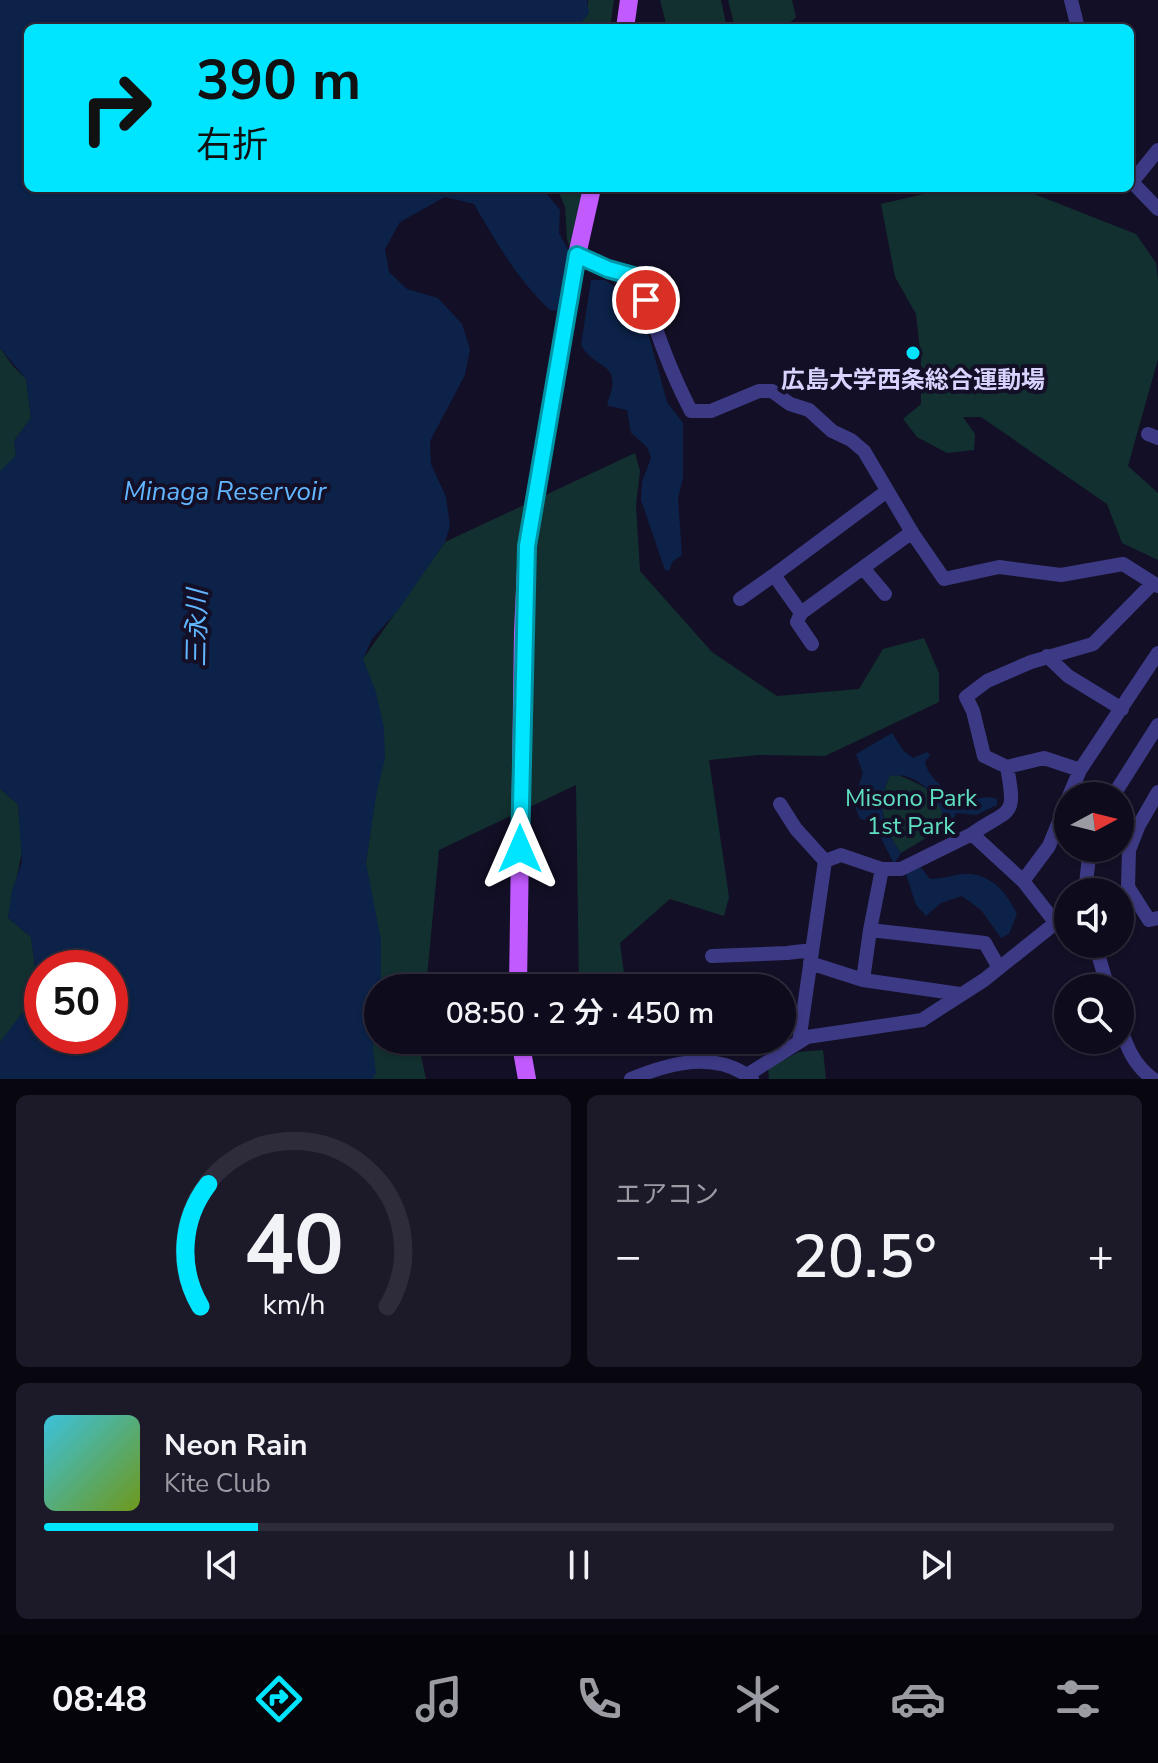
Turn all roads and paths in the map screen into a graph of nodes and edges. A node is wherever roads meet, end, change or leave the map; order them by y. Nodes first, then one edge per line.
1 (629, 0) edge
2 (1068, 2) edge
3 (626, 24) edge
4 (1076, 24) edge
5 (1158, 150) edge
6 (1134, 178) edge
7 (1134, 184) edge
8 (591, 192) edge
9 (1158, 209) edge
10 (577, 255) junction
11 (887, 491) junction
12 (912, 532) junction
13 (863, 568) junction
14 (774, 575) junction
15 (1156, 584) edge
16 (885, 594) dead end
17 (740, 599) dead end
18 (801, 613) junction
19 (812, 644) dead end
20 (1158, 653) edge
21 (1047, 656) junction
22 (1122, 709) junction
23 (1158, 725) edge
24 (1007, 767) junction
25 (1080, 770) junction
26 (1075, 782) edge
27 (1122, 782) edge
28 (1158, 792) edge
29 (780, 804) dead end
30 (972, 834) junction
31 (1054, 834) edge
32 (825, 861) junction
33 (882, 869) junction
34 (1126, 878) edge
35 (1023, 881) junction
36 (1134, 903) edge
37 (1054, 910) edge
38 (1158, 918) edge
39 (1054, 923) edge
40 (870, 930) junction
41 (712, 956) dead end
42 (811, 956) junction
43 (999, 968) junction
44 (518, 974) edge
45 (863, 980) junction
46 (960, 994) junction
47 (799, 1042) junction
48 (523, 1054) edge
49 (1130, 1054) edge
50 (750, 1077) edge
51 (527, 1079) edge
52 (631, 1079) edge
53 (1153, 1079) edge

1 - 3 main road
2 - 4 street
5 - 6 street
7 - 9 street
8 - 10 main road
10 - 11 street
10 - 44 main road
11 - 12 street
11 - 14 street
12 - 13 street
12 - 15 street
13 - 16 street
13 - 18 street
14 - 17 street
14 - 18 street
15 - 21 street
18 - 19 street
20 - 22 street
21 - 22 street
21 - 24 street
22 - 25 street
23 - 27 street
24 - 25 street
24 - 30 street
25 - 26 street
28 - 34 street
29 - 32 street
30 - 33 street
30 - 35 street
31 - 35 street
32 - 33 street
32 - 42 street
33 - 40 street
35 - 37 street
36 - 38 street
39 - 43 street
40 - 43 street
40 - 45 street
41 - 42 street
42 - 45 street
42 - 47 street
43 - 46 street
45 - 46 street
46 - 47 street
47 - 50 street
48 - 51 main road
49 - 53 street
50 - 52 street

